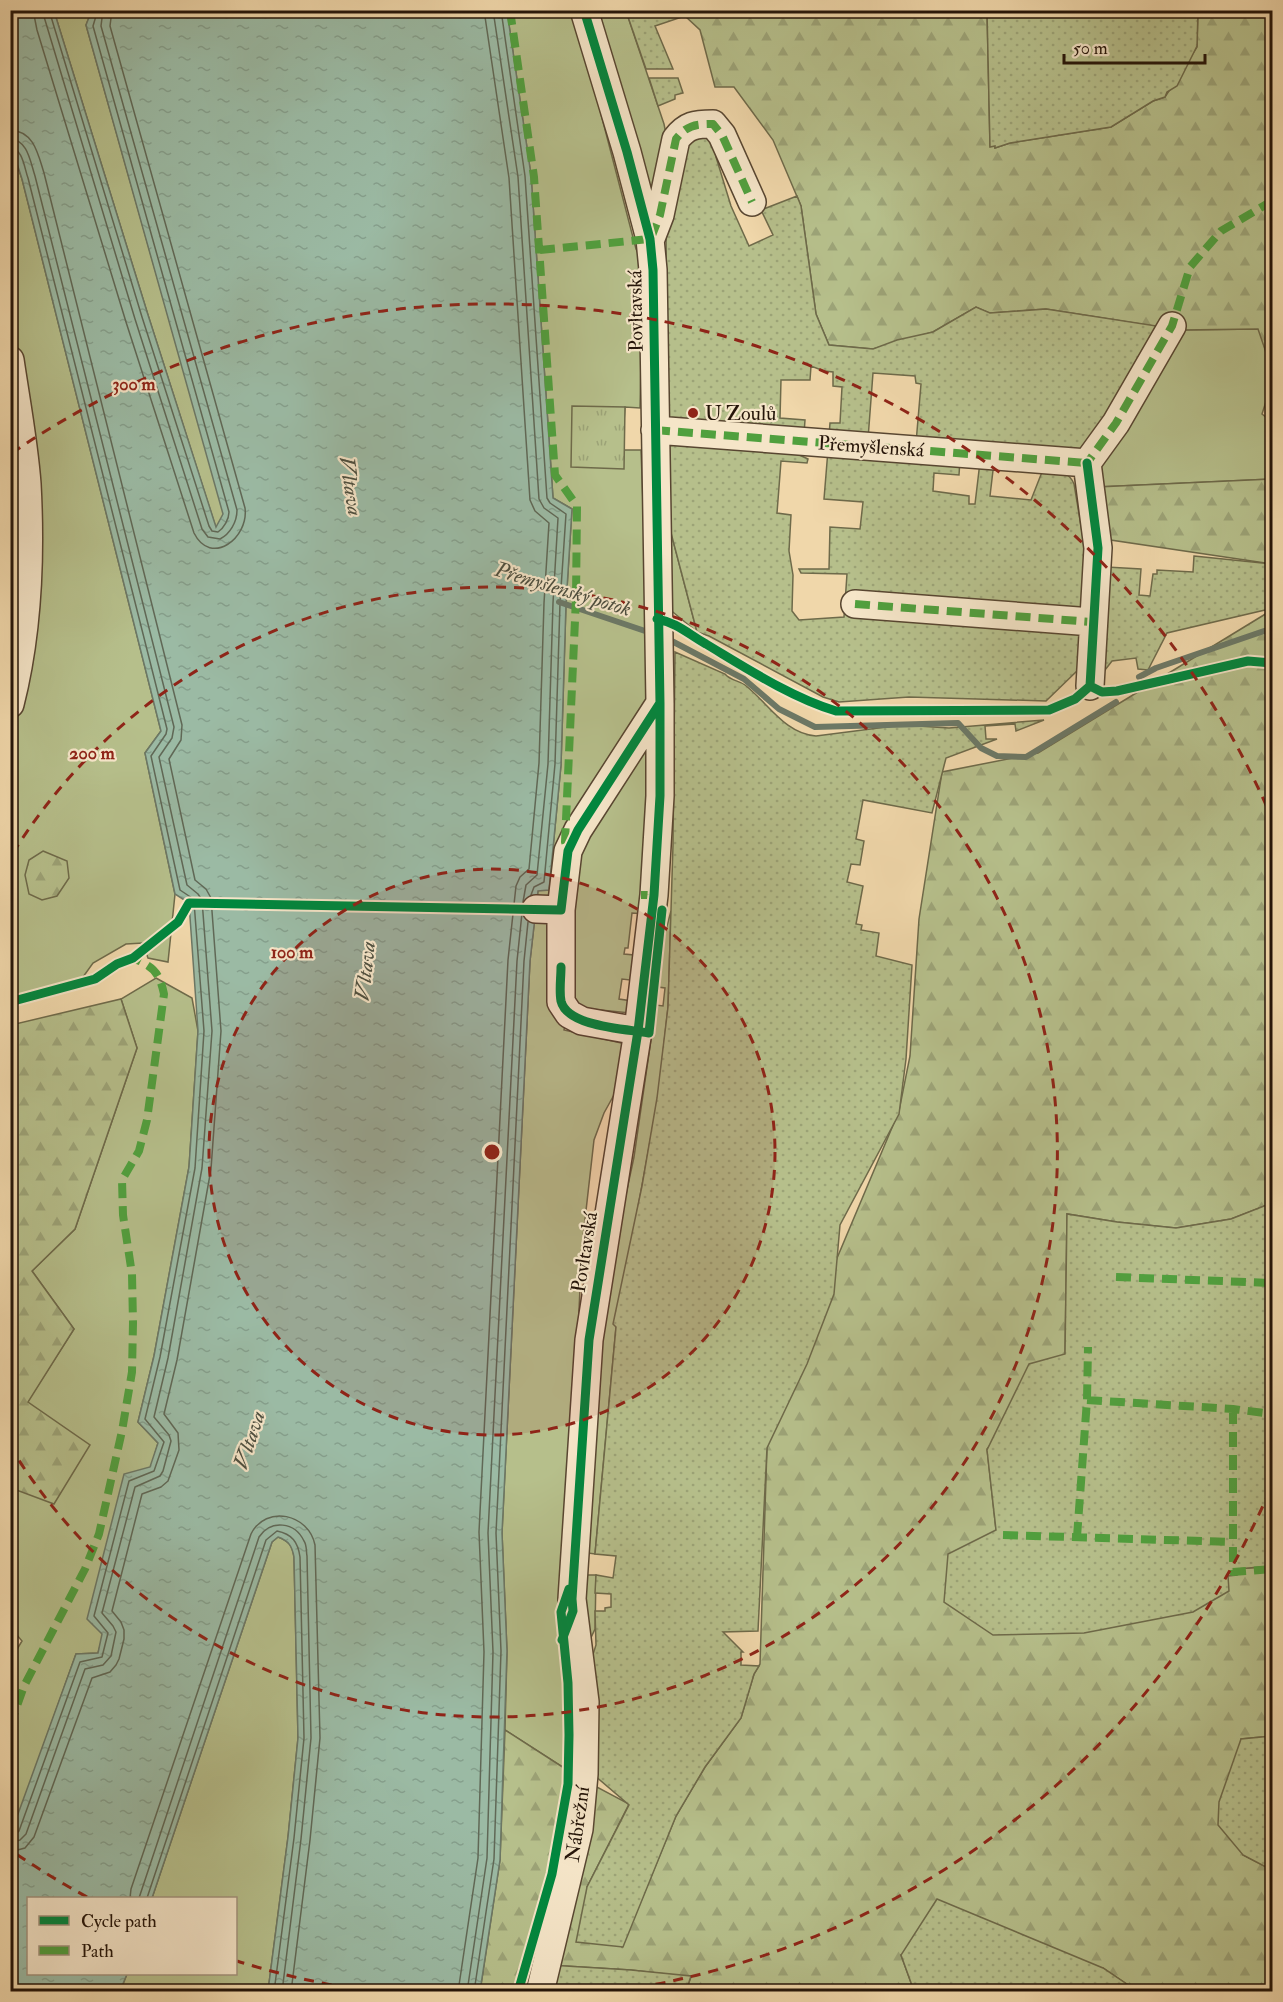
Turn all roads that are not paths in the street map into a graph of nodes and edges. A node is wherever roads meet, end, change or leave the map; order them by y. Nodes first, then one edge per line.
1 (587, 13) edge
2 (752, 202) dead end
3 (650, 241) junction
4 (1172, 326) dead end
5 (10, 360) edge
6 (655, 430) junction
7 (1087, 463) junction
8 (855, 604) dead end
9 (1092, 622) junction
10 (1090, 686) dead end
11 (660, 703) junction
12 (10, 704) edge
13 (638, 1031) junction
14 (573, 1617) joint
15 (540, 1992) edge

1 - 3 street, Povltavská
2 - 3 street
3 - 6 street, Povltavská
4 - 7 street
5 - 12 street
6 - 7 street, Přemyšlenská
6 - 11 street, Povltavská
7 - 9 street
8 - 9 street
9 - 10 street
11 - 13 street, Povltavská
11 - 13 street
13 - 14 street, Povltavská
14 - 15 street, Nábřežní

